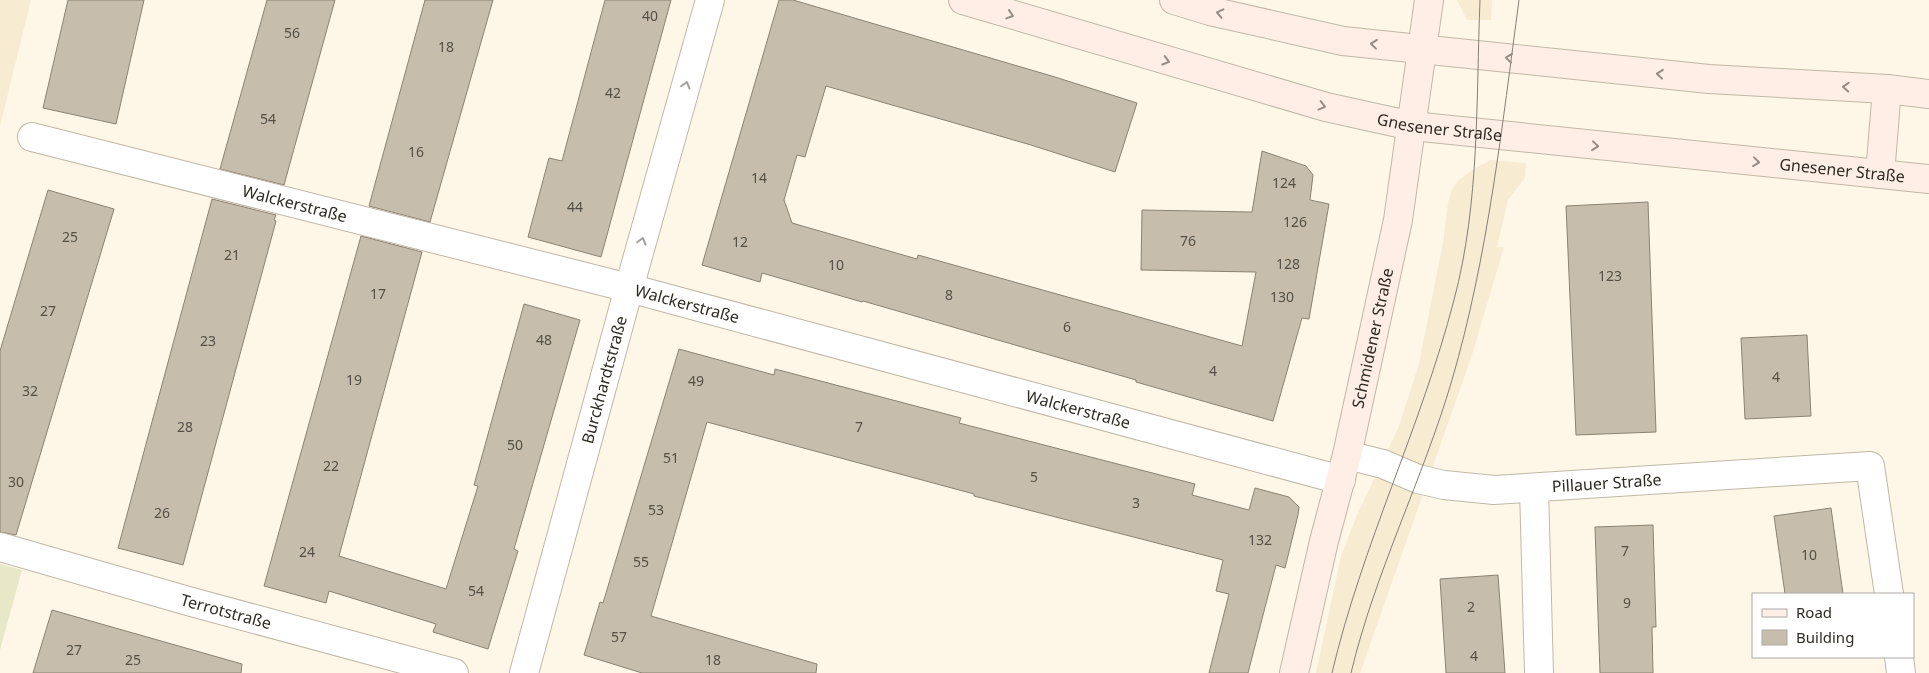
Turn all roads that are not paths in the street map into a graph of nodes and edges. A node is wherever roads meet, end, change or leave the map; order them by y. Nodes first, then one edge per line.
1 (710, 0) edge
2 (963, 0) edge
3 (1174, 0) edge
4 (1429, 0) edge
5 (1422, 49) junction
6 (1887, 89) junction
7 (1929, 94) edge
8 (1412, 126) junction
9 (32, 137) dead end
10 (1880, 174) junction
11 (1929, 179) edge
12 (629, 288) junction
13 (1344, 468) junction
14 (1534, 488) junction
15 (0, 547) edge
16 (1889, 593) edge
17 (1898, 658) edge
18 (454, 673) edge
19 (524, 673) edge
20 (1294, 673) edge
21 (1539, 673) edge
22 (1901, 673) edge

12 -> 1 street, Burckhardtstraße
2 -> 8 main road, Gnesener Straße
5 -> 3 main road
4 - 5 main road, Schmidener Straße
6 -> 5 main road
5 - 8 main road, Schmidener Straße
6 - 7 main road
6 - 10 main road
8 -> 10 main road, Gnesener Straße
8 - 13 main road, Schmidener Straße
9 - 12 street, Walckerstraße
10 - 11 main road, Gnesener Straße
12 - 13 street, Walckerstraße
12 - 19 street, Burckhardtstraße
13 - 14 street, Pillauer Straße
13 - 20 main road, Schmidener Straße
14 - 16 street, Pillauer Straße
14 - 21 street
15 - 18 street, Terrotstraße
17 - 22 street

